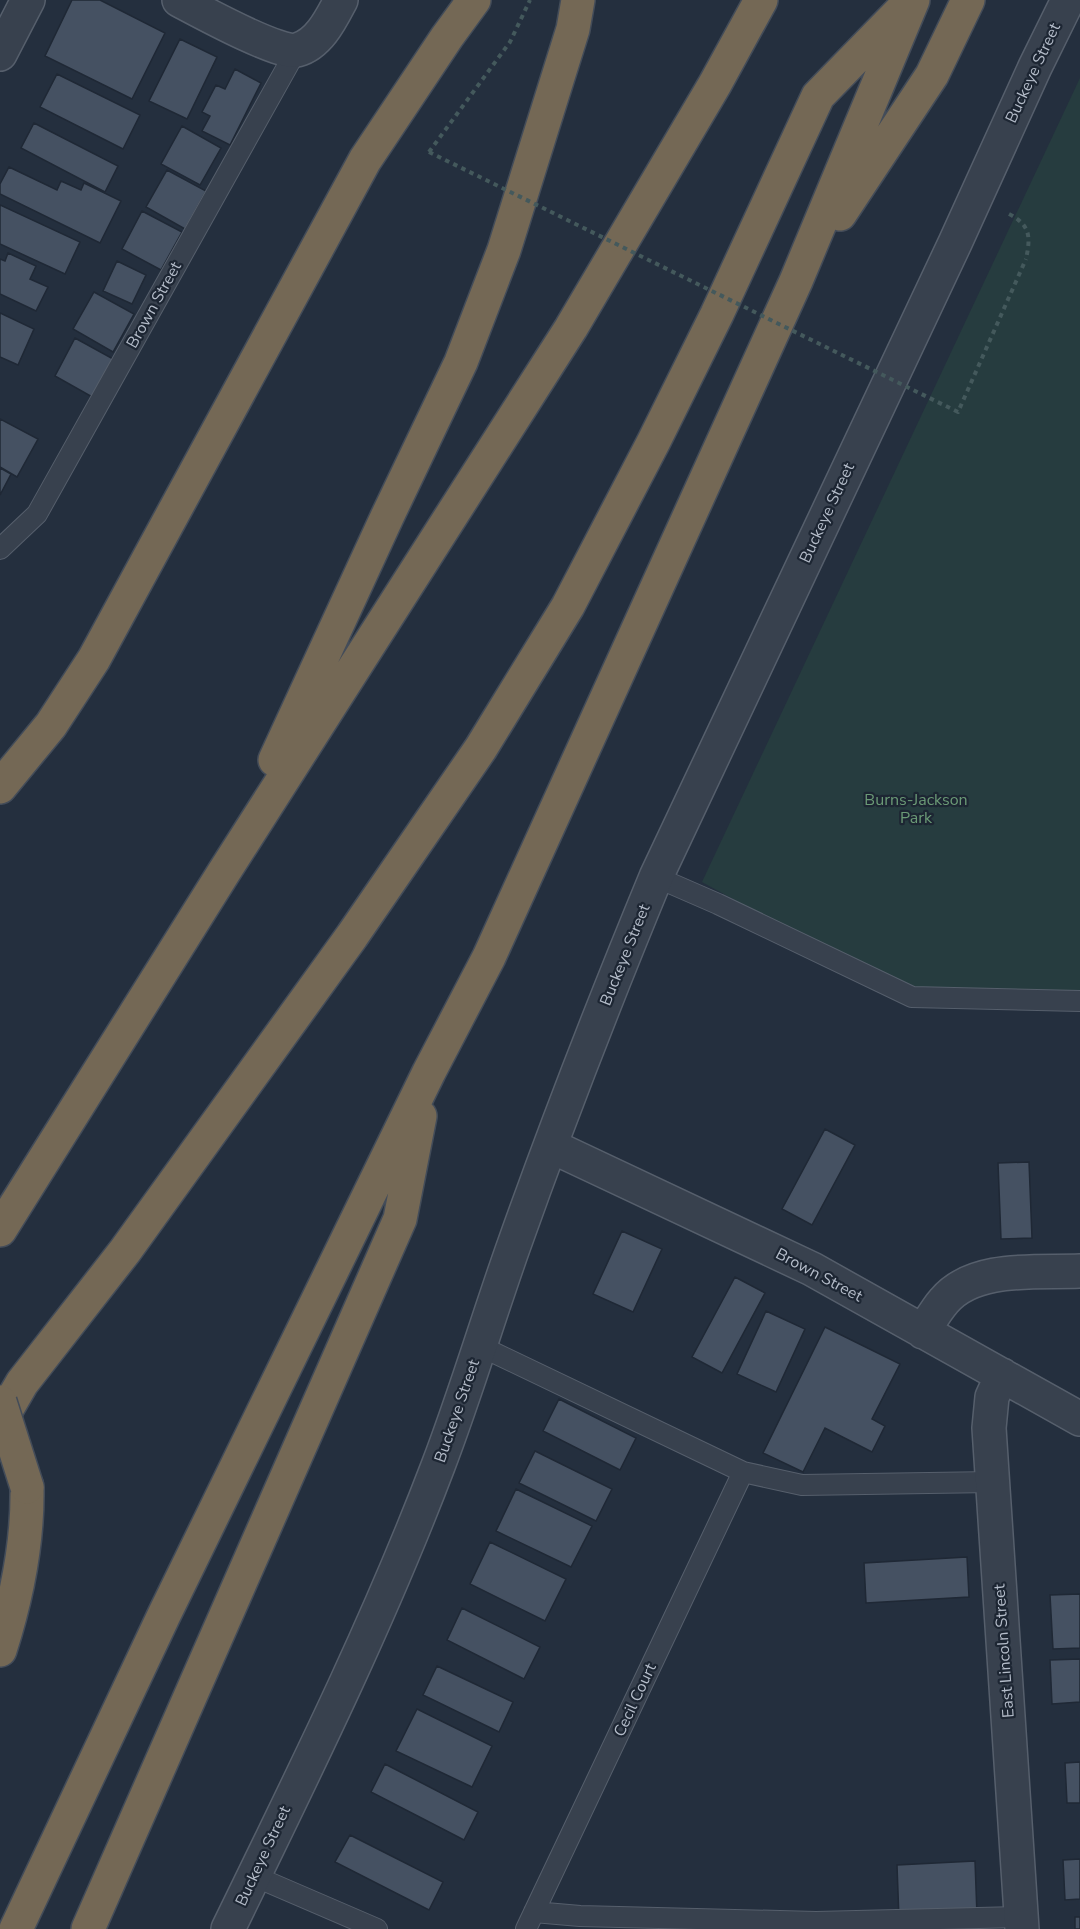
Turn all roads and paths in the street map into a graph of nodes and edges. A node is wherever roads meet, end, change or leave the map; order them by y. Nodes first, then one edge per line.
1 (28, 0) edge
2 (179, 0) edge
3 (340, 0) edge
4 (474, 0) edge
5 (530, 0) edge
6 (578, 0) edge
7 (761, 0) edge
8 (913, 0) edge
9 (968, 0) edge
10 (1072, 5) edge
11 (296, 51) junction
12 (0, 54) edge
13 (1009, 214) dead end
14 (796, 281) junction
15 (0, 549) edge
16 (0, 787) edge
17 (224, 872) junction
18 (656, 877) junction
19 (1080, 1000) edge
20 (429, 1072) junction
21 (552, 1146) junction
22 (0, 1230) edge
23 (1080, 1271) edge
24 (923, 1332) junction
25 (480, 1346) junction
26 (1002, 1375) junction
27 (0, 1402) edge
28 (1080, 1419) edge
29 (0, 1420) edge
30 (743, 1472) junction
31 (992, 1482) junction
32 (0, 1650) edge
33 (254, 1875) junction
34 (530, 1920) edge
35 (1022, 1923) edge
36 (16, 1929) edge
37 (88, 1929) edge
38 (228, 1929) edge
39 (377, 1929) edge

1 - 12 street
2 - 11 street
3 - 11 street
4 - 16 highway
5 - 13 path, bridge
6 - 17 highway
7 - 17 highway
8 - 14 highway
8 - 29 highway
9 - 14 highway
10 - 18 street, Buckeye Street
11 - 15 lane, Brown Street
14 - 20 highway
17 - 22 highway
18 - 19 lane
18 - 21 street, Buckeye Street
20 - 36 highway
20 - 37 highway
21 - 24 street, Brown Street
21 - 25 street, Buckeye Street
23 - 24 street
24 - 26 street, Brown Street
25 - 30 lane
25 - 33 street, Buckeye Street
26 - 28 street, Brown Street
26 - 31 street, East Lincoln Street
27 - 32 highway, bridge
30 - 31 lane
30 - 34 lane, Cecil Court
31 - 35 street, East Lincoln Street
33 - 38 street, Buckeye Street
33 - 39 lane
34 - 35 lane

